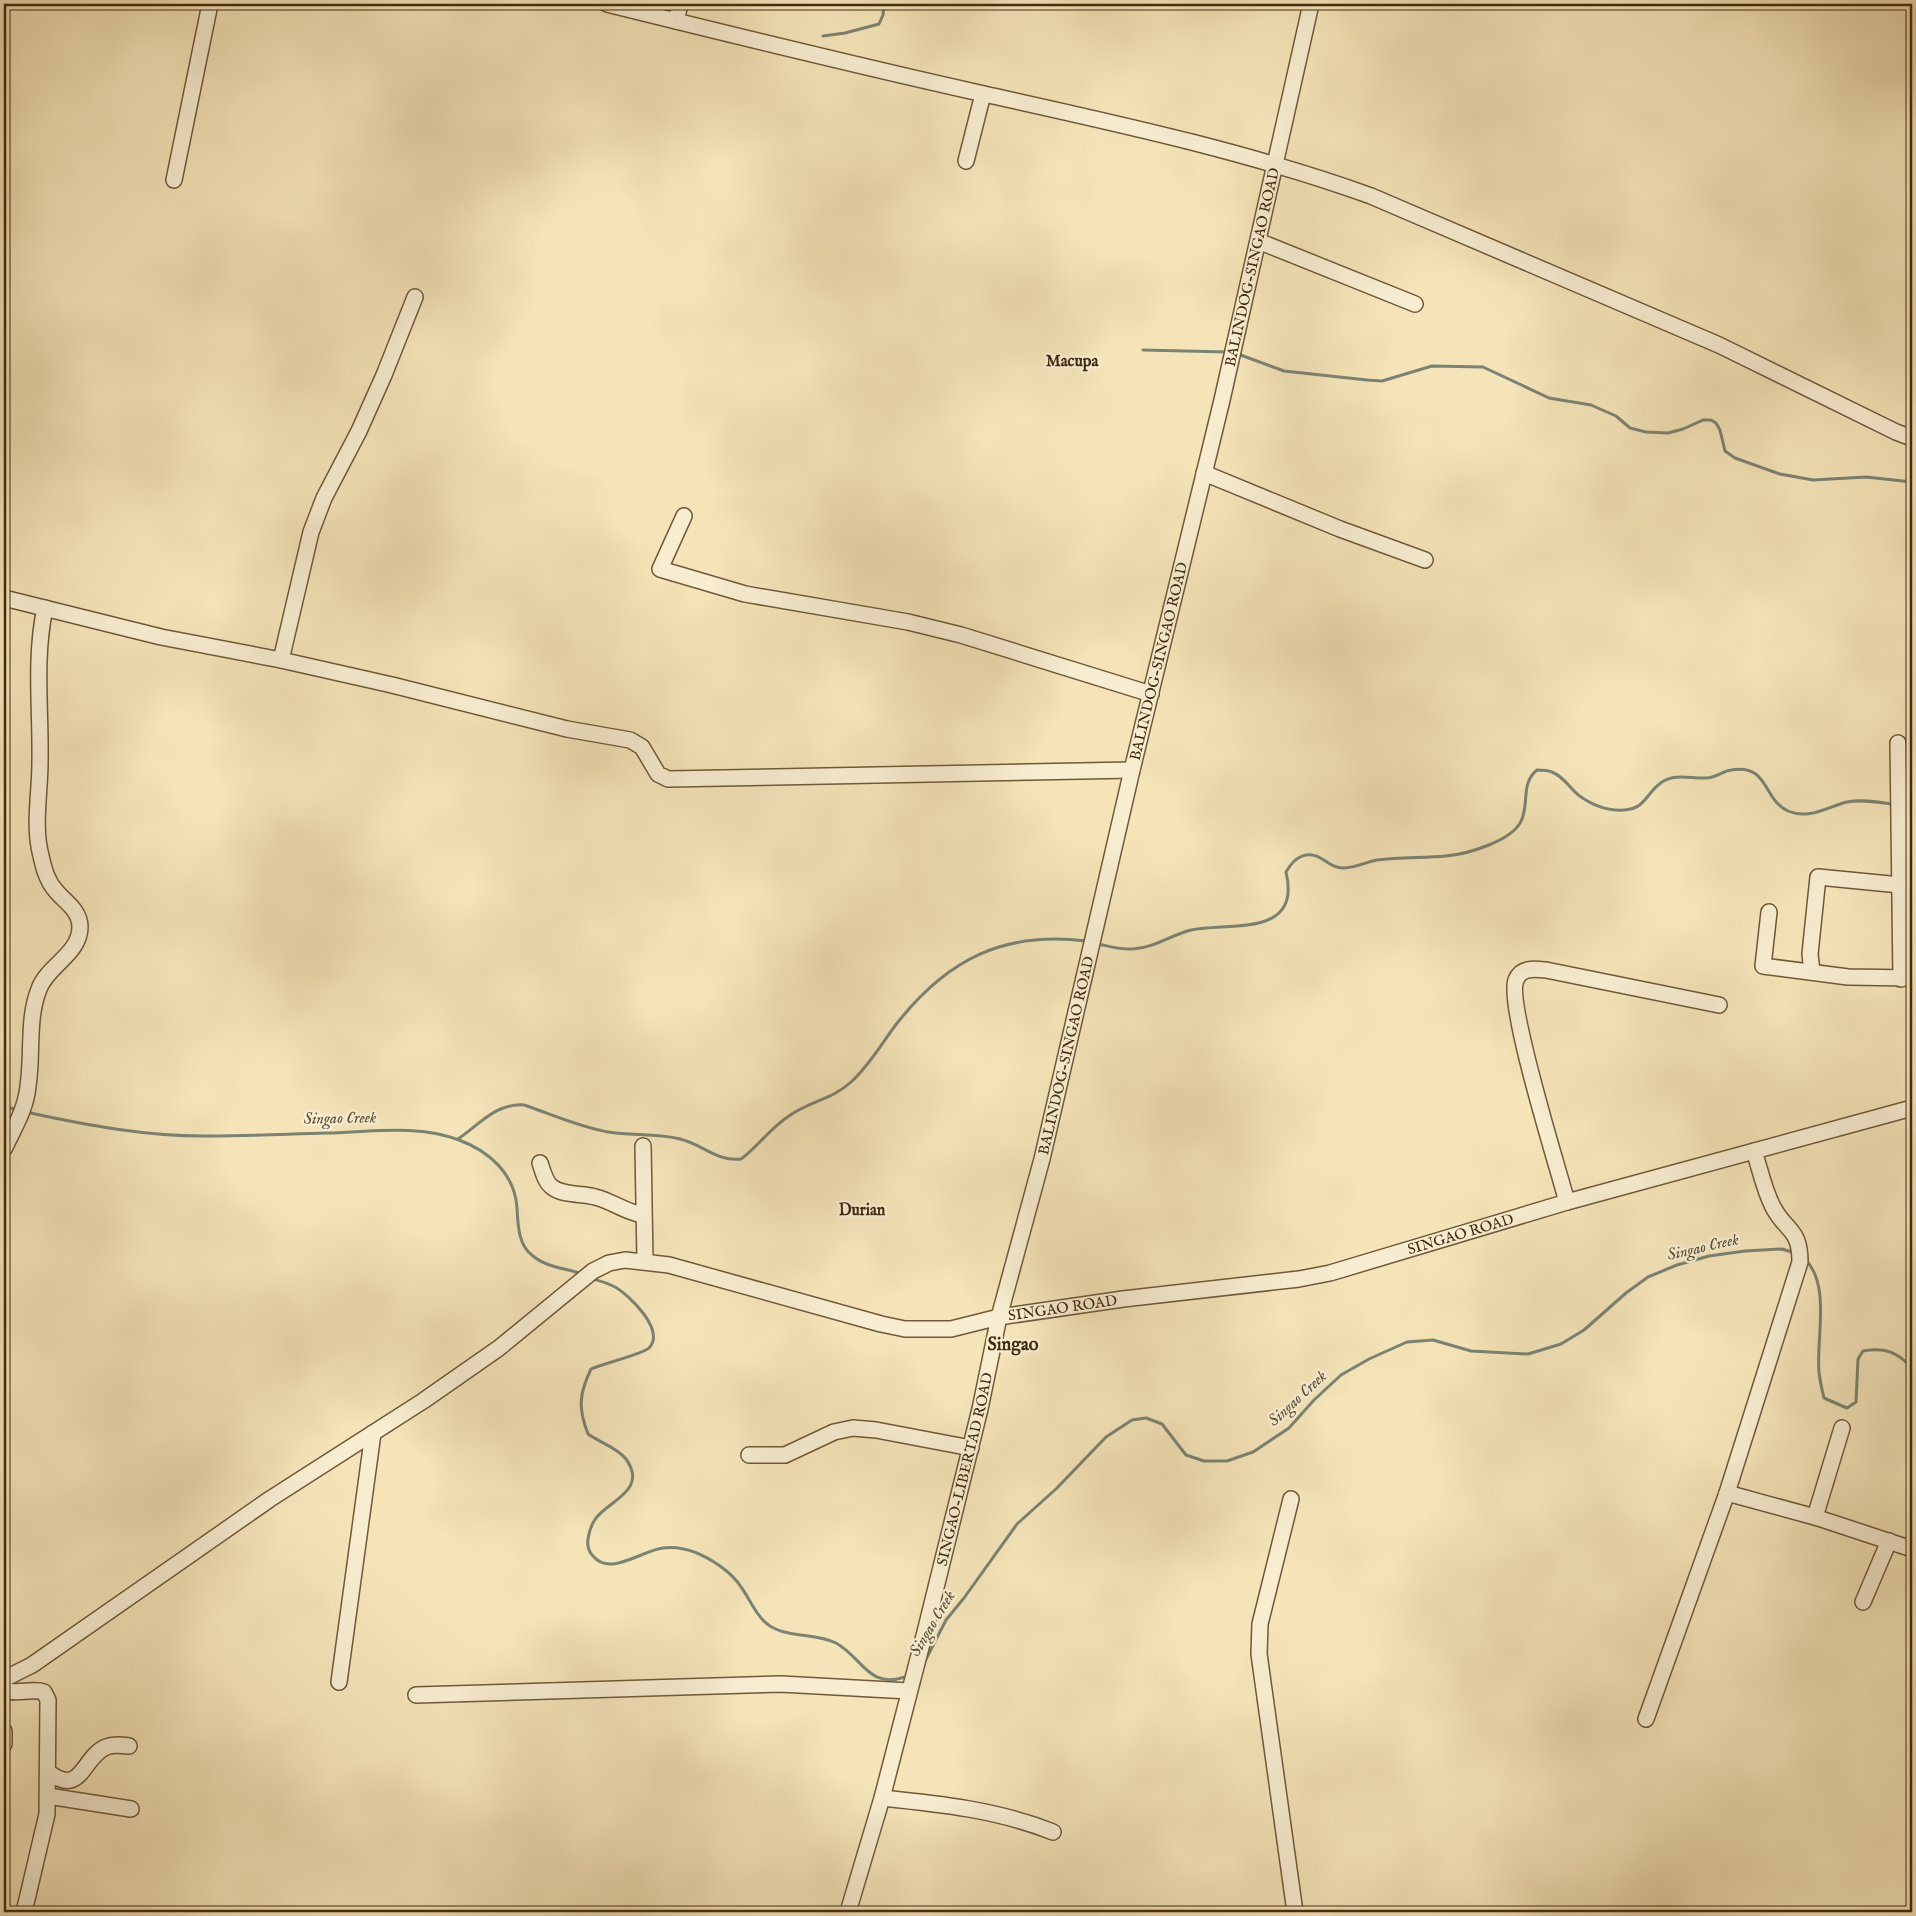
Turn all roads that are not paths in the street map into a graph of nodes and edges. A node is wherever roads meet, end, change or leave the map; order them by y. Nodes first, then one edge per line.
1 (210, 4) edge
2 (607, 4) edge
3 (680, 4) edge
4 (1311, 4) edge
5 (676, 21) junction
6 (983, 94) junction
7 (966, 161) dead end
8 (1275, 166) junction
9 (174, 180) dead end
10 (1258, 241) junction
11 (415, 297) dead end
12 (1415, 304) dead end
13 (1912, 438) edge
14 (1204, 473) junction
15 (684, 516) dead end
16 (1425, 560) dead end
17 (4, 598) edge
18 (45, 608) junction
19 (281, 660) junction
20 (1151, 694) junction
21 (1898, 743) dead end
22 (1132, 770) junction
23 (1900, 885) junction
24 (1769, 912) dead end
25 (1812, 972) junction
26 (1907, 979) edge
27 (1719, 1005) dead end
28 (1912, 1108) edge
29 (643, 1146) dead end
30 (4, 1149) edge
31 (1754, 1151) junction
32 (540, 1163) dead end
33 (1568, 1202) junction
34 (643, 1215) junction
35 (645, 1261) junction
36 (999, 1317) junction
37 (1842, 1428) dead end
38 (373, 1433) junction
39 (971, 1448) junction
40 (749, 1455) dead end
41 (1727, 1493) junction
42 (1291, 1499) dead end
43 (1815, 1517) junction
44 (1889, 1541) junction
45 (1912, 1549) edge
46 (1863, 1602) dead end
47 (4, 1679) edge
48 (340, 1682) dead end
49 (4, 1690) edge
50 (909, 1690) junction
51 (416, 1695) dead end
52 (1646, 1719) dead end
53 (4, 1730) edge
54 (4, 1744) edge
55 (129, 1746) dead end
56 (48, 1772) junction
57 (48, 1796) junction
58 (882, 1798) junction
59 (131, 1809) dead end
60 (1053, 1832) dead end
61 (24, 1912) edge
62 (848, 1912) edge
63 (1295, 1912) edge

1 - 9 street
2 - 5 street
3 - 5 street
4 - 8 street, BALINDOG-SINGAO ROAD
5 - 6 street
6 - 7 street
6 - 8 street
8 - 10 street, BALINDOG-SINGAO ROAD
8 - 13 street
10 - 12 street
10 - 14 street, BALINDOG-SINGAO ROAD
11 - 19 street
14 - 16 street
14 - 20 street, BALINDOG-SINGAO ROAD
15 - 20 street
17 - 18 street
18 - 19 street
18 - 30 street
19 - 22 street
20 - 22 street, BALINDOG-SINGAO ROAD
21 - 23 street
22 - 36 street, BALINDOG-SINGAO ROAD
23 - 25 street
23 - 26 street
24 - 25 street
25 - 26 street
27 - 33 street
28 - 31 street, SINGAO ROAD
29 - 34 street
31 - 33 street, SINGAO ROAD
31 - 41 street
32 - 34 street
33 - 36 street, SINGAO ROAD
34 - 35 street
35 - 36 street, SINGAO ROAD
35 - 38 street, SINGAO ROAD
36 - 39 street, SINGAO-LIBERTAD ROAD
37 - 43 street
38 - 47 street, SINGAO ROAD
38 - 48 street
39 - 40 street
39 - 50 street, SINGAO-LIBERTAD ROAD
41 - 43 street
41 - 52 street
42 - 63 street
43 - 44 street
44 - 45 street
44 - 46 street
49 - 56 street
50 - 51 street
50 - 58 street, SINGAO-LIBERTAD ROAD
53 - 54 street
55 - 56 street
56 - 57 street
57 - 59 street
57 - 61 street
58 - 60 street
58 - 62 street, SINGAO-LIBERTAD ROAD

